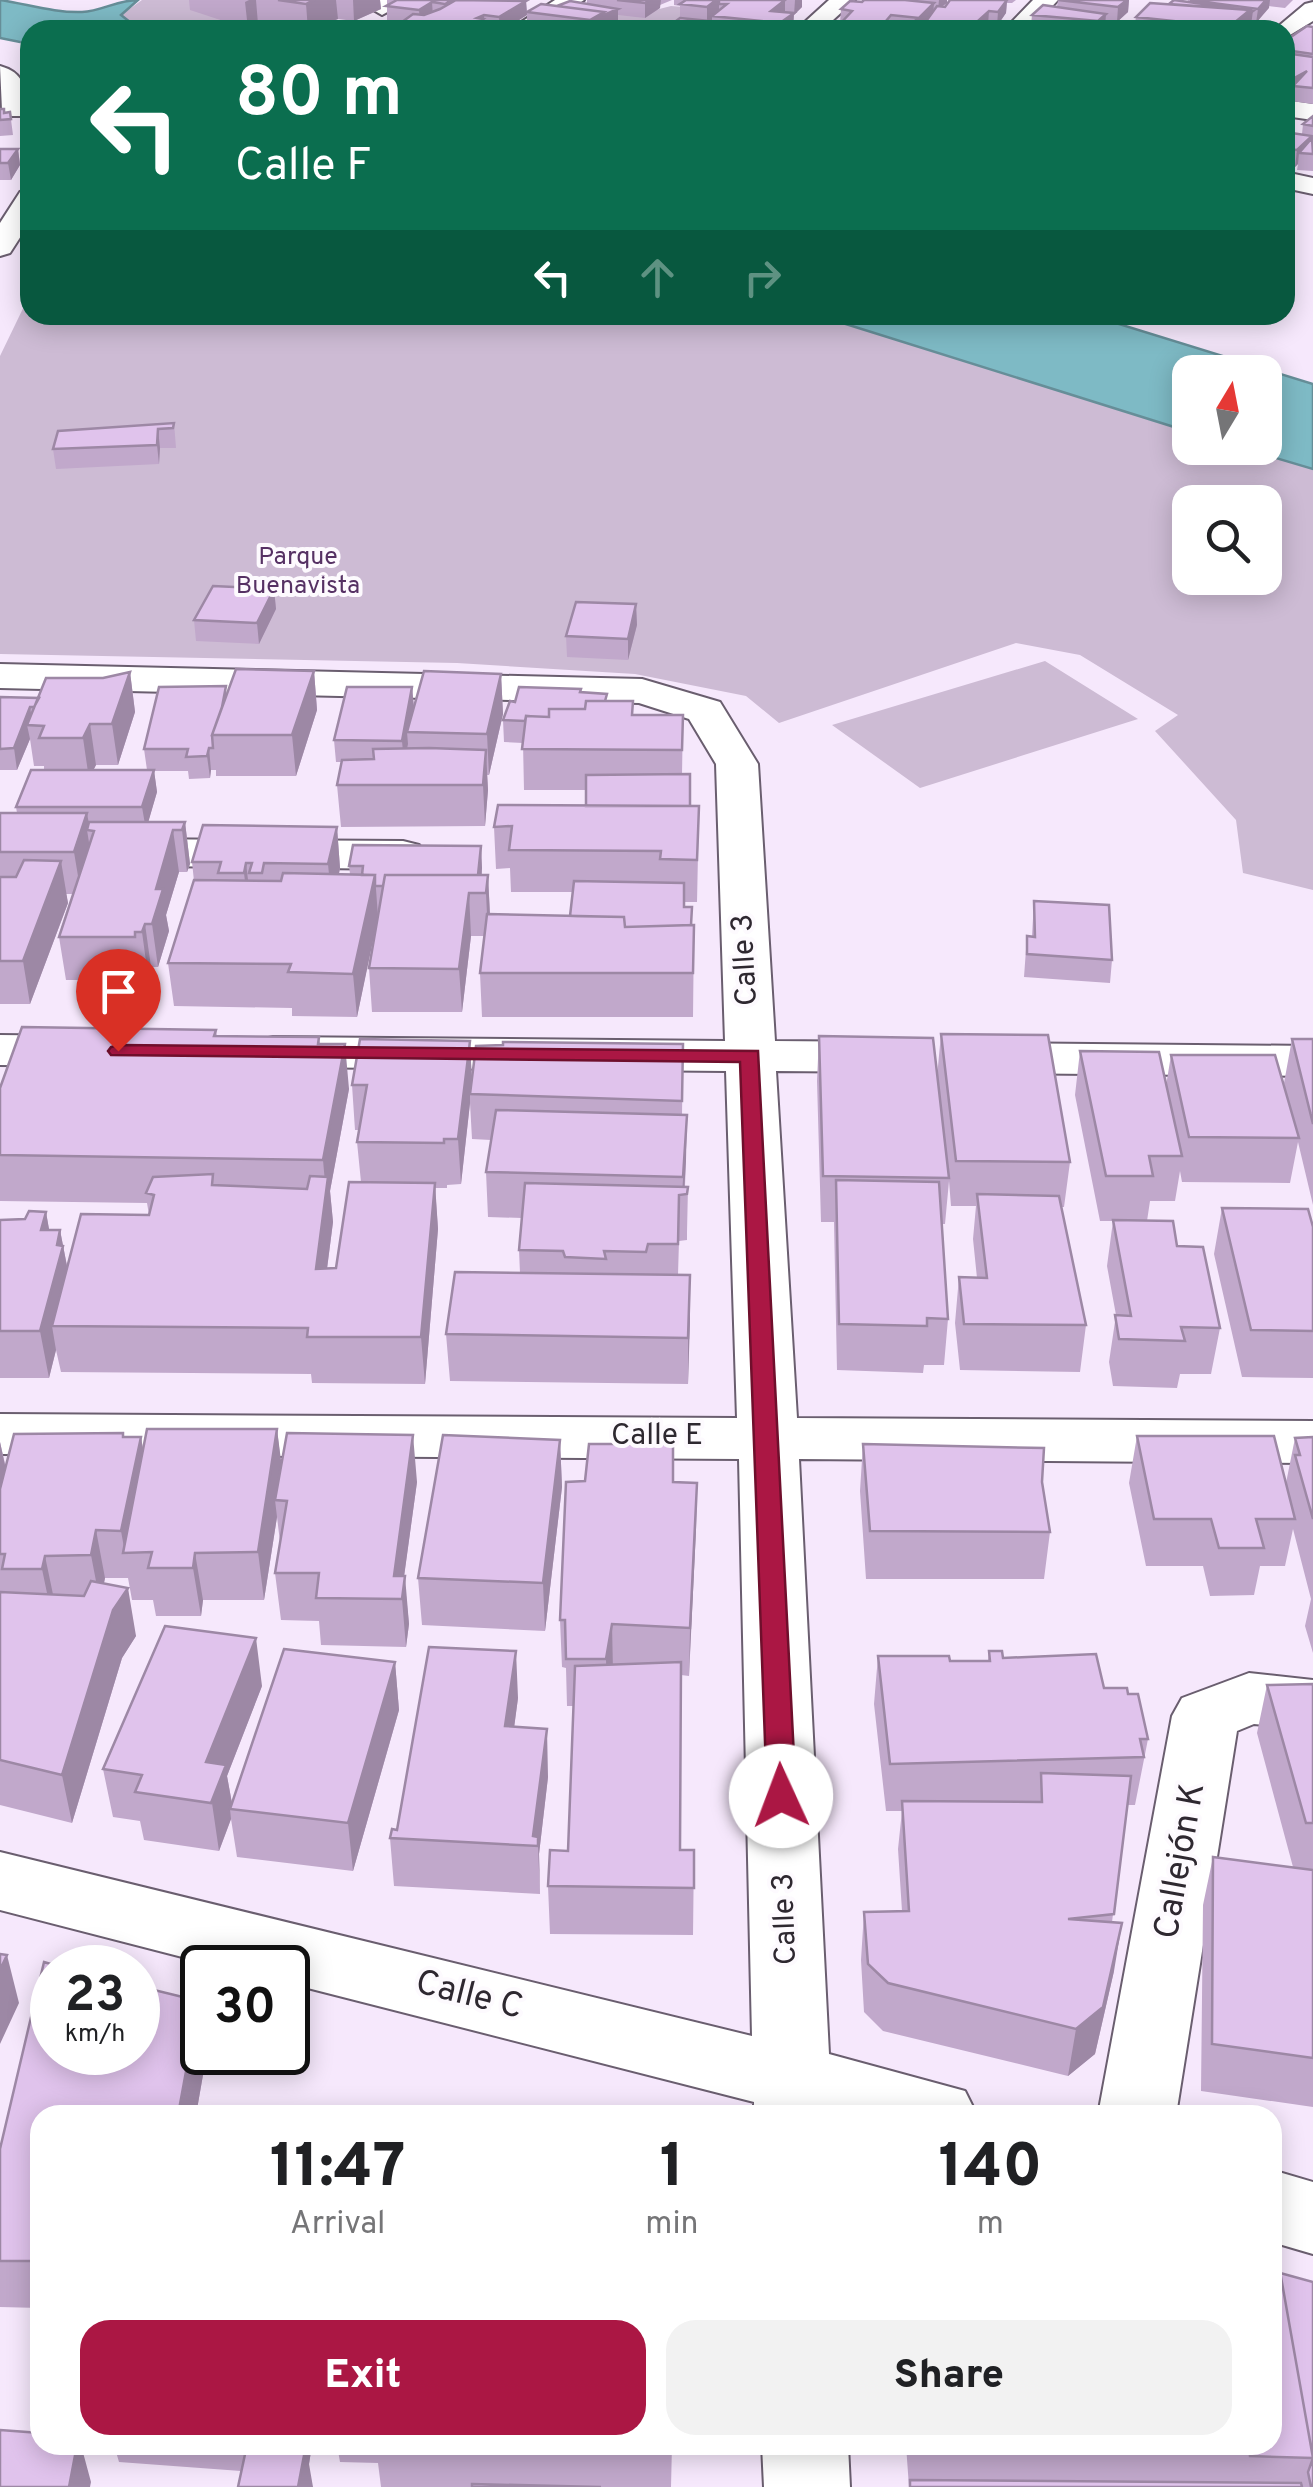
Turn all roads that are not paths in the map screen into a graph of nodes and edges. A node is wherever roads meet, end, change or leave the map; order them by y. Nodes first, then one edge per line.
1 (572, 0) edge
2 (843, 0) edge
3 (1046, 0) edge
4 (537, 20) edge
5 (820, 20) edge
6 (1026, 20) edge
7 (0, 74) edge
8 (15, 115) edge
9 (20, 214) edge
10 (0, 247) edge
11 (0, 676) edge
12 (0, 852) edge
13 (403, 854) edge
14 (0, 1050) edge
15 (138, 1051) edge
16 (237, 1052) edge
17 (750, 1056) junction
18 (1313, 1061) edge
19 (0, 1434) edge
20 (768, 1436) junction
21 (1313, 1442) edge
22 (1313, 1705) edge
23 (0, 1881) edge
24 (792, 2095) edge
25 (865, 2105) edge
26 (1139, 2105) edge
27 (1282, 2209) edge
28 (1313, 2218) edge
29 (805, 2455) edge
30 (807, 2487) edge

1 - 4 street
2 - 5 street
3 - 6 street
7 - 8 street
9 - 10 street
11 - 17 street, Calle 3
12 - 13 street
14 - 15 street
16 - 17 street
17 - 18 street
17 - 20 street, Calle 3
19 - 20 street, Calle E
20 - 21 street, Calle E
20 - 24 street, Calle 3
22 - 26 street, Callejón K
23 - 24 street, Calle C
24 - 25 street, Calle C
27 - 28 street
29 - 30 street

